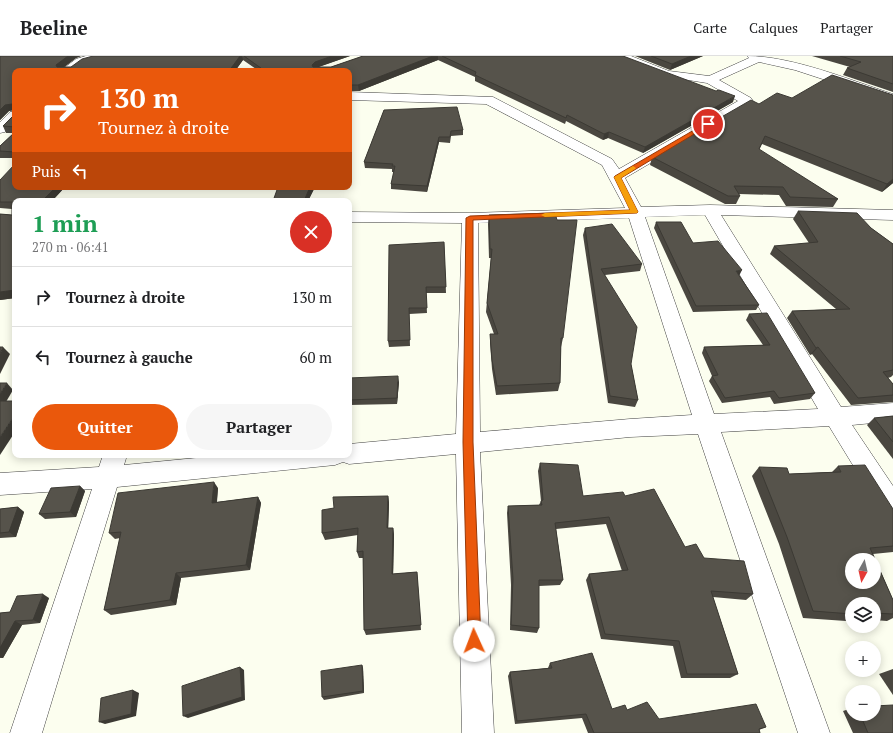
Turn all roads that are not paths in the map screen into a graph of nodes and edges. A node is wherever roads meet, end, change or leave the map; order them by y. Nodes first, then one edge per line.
1 (100, 56) edge
2 (621, 56) edge
3 (756, 57) edge
4 (70, 68) edge
5 (710, 80) junction
6 (352, 96) edge
7 (893, 98) edge
8 (12, 118) edge
9 (0, 129) edge
10 (617, 177) junction
11 (710, 210) junction
12 (634, 212) junction
13 (893, 215) edge
14 (352, 217) edge
15 (470, 218) junction
16 (893, 412) edge
17 (835, 417) junction
18 (706, 424) junction
19 (468, 442) junction
20 (352, 454) edge
21 (274, 458) edge
22 (111, 466) edge
23 (0, 484) edge
24 (893, 508) edge
25 (26, 733) edge
26 (478, 733) edge
27 (814, 733) edge

1 - 4 street
2 - 5 street
3 - 5 street
3 - 7 street
5 - 10 street
6 - 10 street
8 - 9 street
10 - 12 street
11 - 12 street
11 - 13 street
11 - 17 street
12 - 15 street
12 - 18 street
14 - 15 street
15 - 19 street
16 - 17 street
17 - 18 street
17 - 24 street
18 - 19 street
18 - 27 street
19 - 20 street
19 - 26 street
21 - 22 street
22 - 23 street
22 - 25 street

